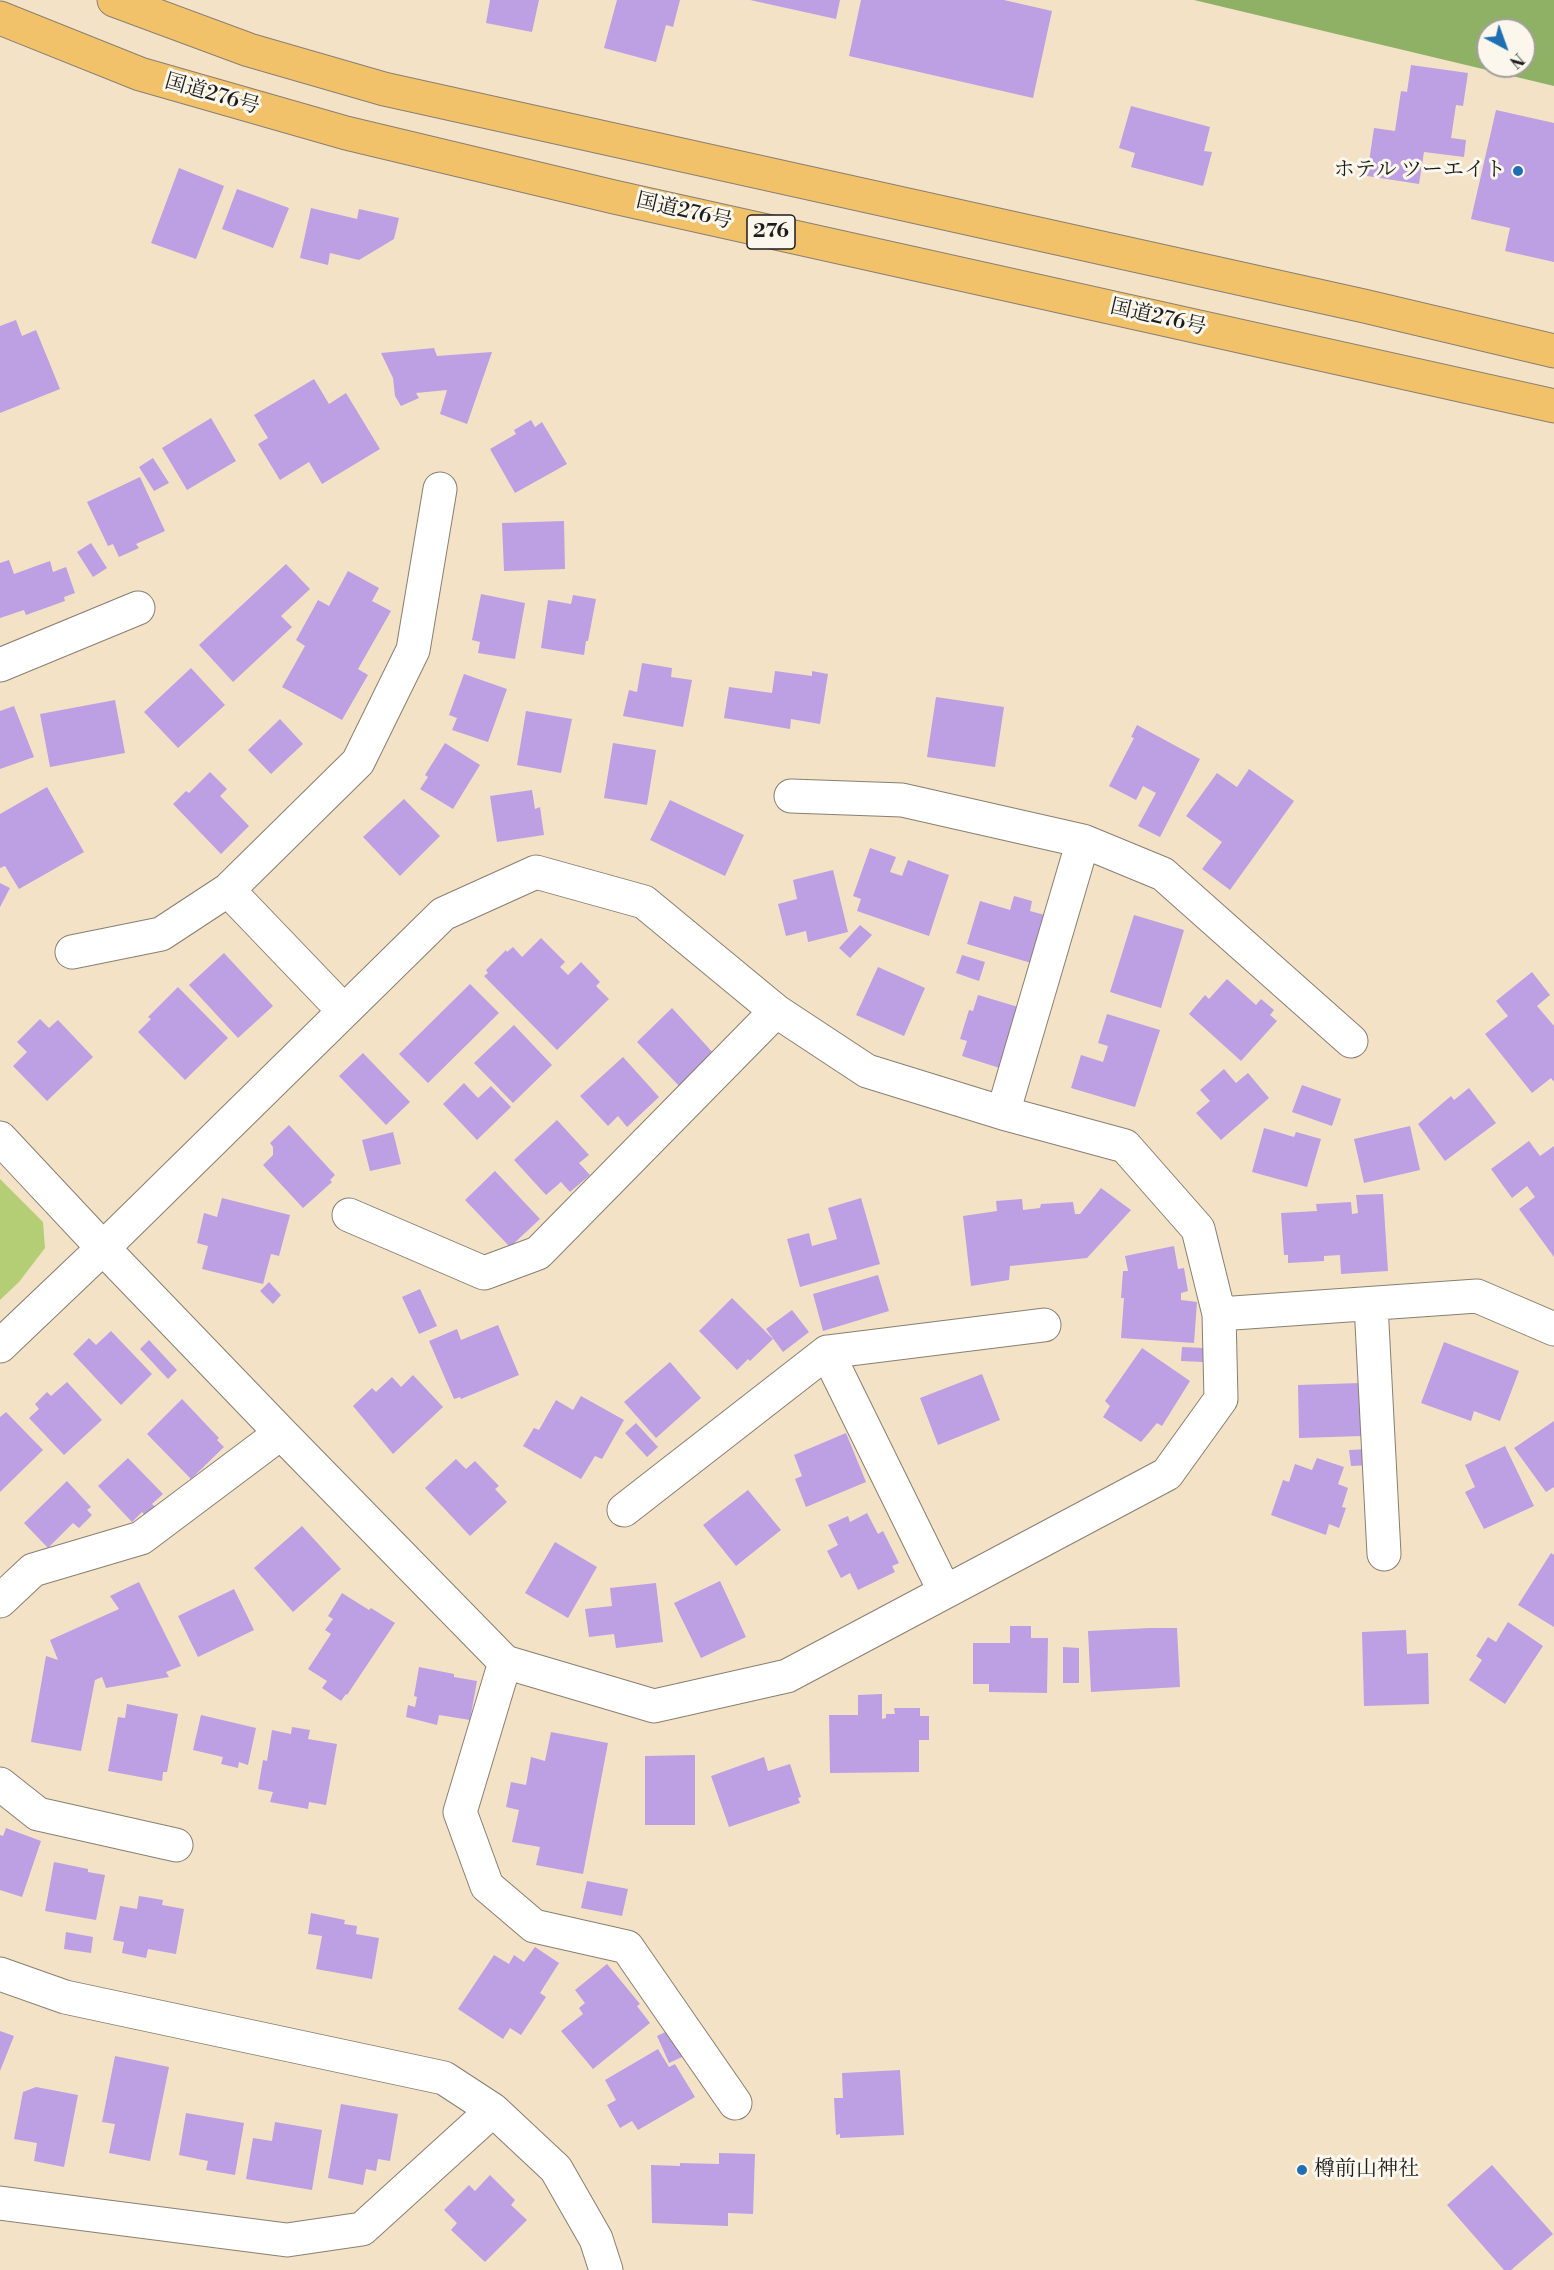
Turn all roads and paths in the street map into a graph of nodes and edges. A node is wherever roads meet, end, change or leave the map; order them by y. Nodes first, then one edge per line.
1 (114, 0) edge
2 (0, 18) edge
3 (1554, 351) edge
4 (1554, 406) edge
5 (440, 489) dead end
6 (138, 608) dead end
7 (0, 665) edge
8 (791, 796) dead end
9 (1083, 842) junction
10 (228, 890) junction
11 (72, 952) dead end
12 (344, 1011) junction
13 (776, 1011) junction
14 (1351, 1041) dead end
15 (1003, 1113) junction
16 (0, 1138) edge
17 (349, 1215) dead end
18 (104, 1248) junction
19 (1371, 1304) junction
20 (1219, 1314) junction
21 (1044, 1325) dead end
22 (1554, 1329) edge
23 (0, 1346) edge
24 (827, 1352) junction
25 (281, 1434) junction
26 (624, 1510) dead end
27 (1384, 1554) dead end
28 (945, 1592) junction
29 (0, 1601) edge
30 (505, 1662) junction
31 (0, 1784) edge
32 (176, 1845) dead end
33 (0, 1974) edge
34 (735, 2103) dead end
35 (493, 2110) junction
36 (0, 2203) edge
37 (606, 2270) edge

1 - 3 highway
2 - 4 highway, 国道276号 / 276
5 - 10 street
6 - 7 street
8 - 9 street
9 - 14 street
9 - 15 street
10 - 11 street
10 - 12 street
12 - 13 street
12 - 18 street
13 - 15 street
13 - 17 street
15 - 20 street
16 - 18 street
18 - 23 street
18 - 25 street
19 - 20 street
19 - 22 street
19 - 27 street
20 - 28 street
21 - 24 street
24 - 26 street
24 - 28 street
25 - 29 street
25 - 30 street
28 - 30 street
30 - 34 street
31 - 32 street
33 - 35 street
35 - 36 street
35 - 37 street

